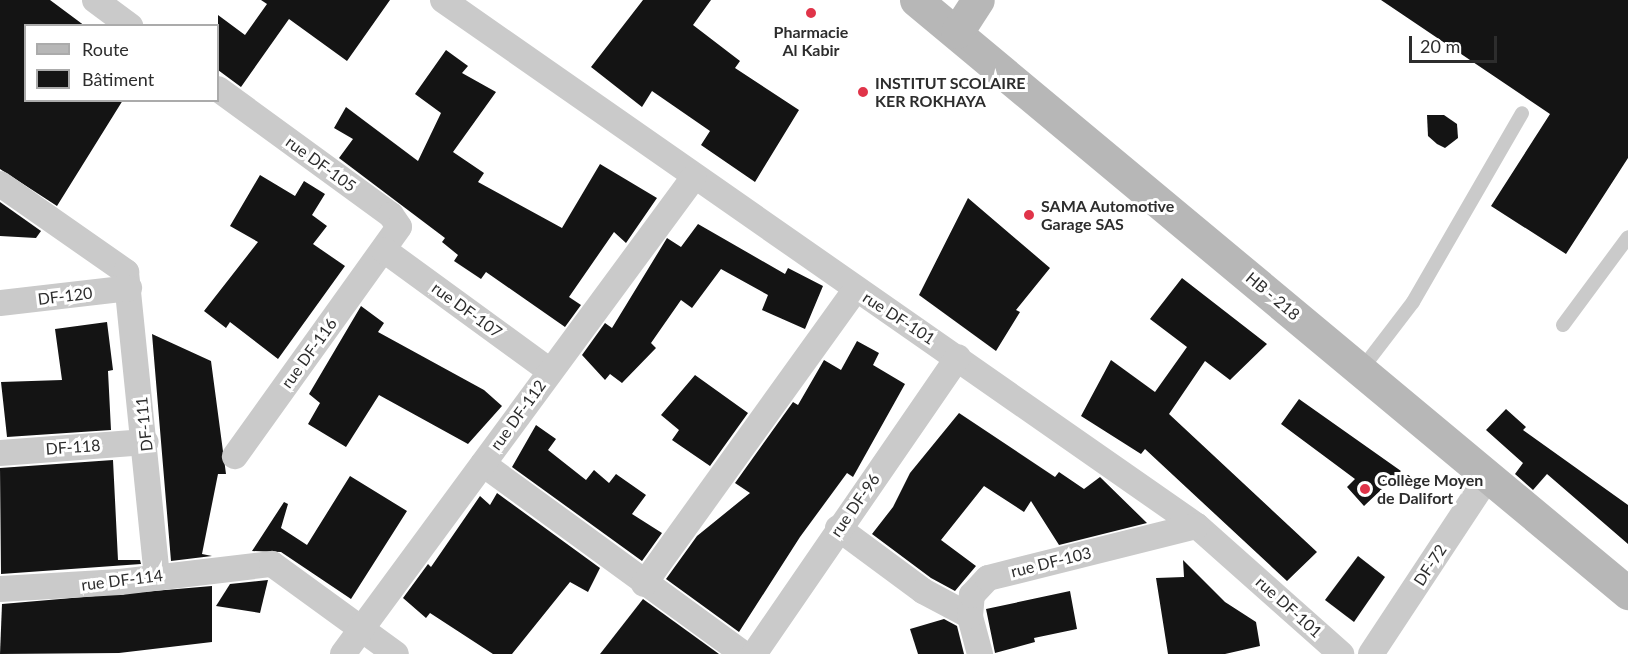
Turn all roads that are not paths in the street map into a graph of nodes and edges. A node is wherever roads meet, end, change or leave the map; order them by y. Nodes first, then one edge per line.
1 (95, 0) edge
2 (442, 0) edge
3 (916, 0) edge
4 (978, 0) edge
5 (127, 24) edge
6 (957, 32) junction
7 (219, 90) edge
8 (1522, 113) dead end
9 (694, 177) junction
10 (0, 184) edge
11 (1628, 237) edge
12 (384, 250) junction
13 (128, 280) junction
14 (855, 290) junction
15 (0, 303) edge
16 (1563, 325) dead end
17 (958, 357) junction
18 (1361, 370) junction
19 (550, 371) junction
20 (146, 442) junction
21 (0, 453) edge
22 (234, 456) dead end
23 (483, 464) junction
24 (1488, 475) junction
25 (1197, 526) junction
26 (838, 528) junction
27 (157, 576) junction
28 (644, 584) junction
29 (0, 589) edge
30 (1628, 593) edge
31 (970, 616) junction
32 (362, 630) junction
33 (343, 654) edge
34 (396, 654) edge
35 (744, 654) edge
36 (753, 654) edge
37 (980, 654) edge
38 (1341, 654) edge
39 (1371, 654) edge

1 - 5 street
2 - 9 street, rue DF-101
3 - 6 main road, HB - 218
4 - 6 main road
6 - 18 main road, HB - 218
7 - 12 street, rue DF-105
8 - 18 lane
9 - 14 street, rue DF-101
9 - 19 street, rue DF-112
10 - 13 street
11 - 16 lane
12 - 19 street, rue DF-107
12 - 22 street, rue DF-116
13 - 15 street, DF-120 / DF-120
13 - 20 street, DF-111 / DF-111
14 - 17 street, rue DF-101
14 - 28 street
17 - 25 street, rue DF-101
17 - 26 street, rue DF-96
18 - 24 main road, HB - 218
19 - 23 street, rue DF-112
20 - 21 street, DF-118 / DF-118
20 - 27 street, DF-111 / DF-111
23 - 28 street
23 - 32 street, rue DF-112
24 - 30 main road, HB - 218
24 - 39 street, DF-72 / DF-72
25 - 31 street, rue DF-103
25 - 38 street, rue DF-101
26 - 31 street
26 - 36 street, rue DF-96
27 - 29 street, rue DF-114
27 - 32 street, rue DF-114
28 - 35 street
31 - 37 street
32 - 33 street, rue DF-112
32 - 34 street, rue DF-114

